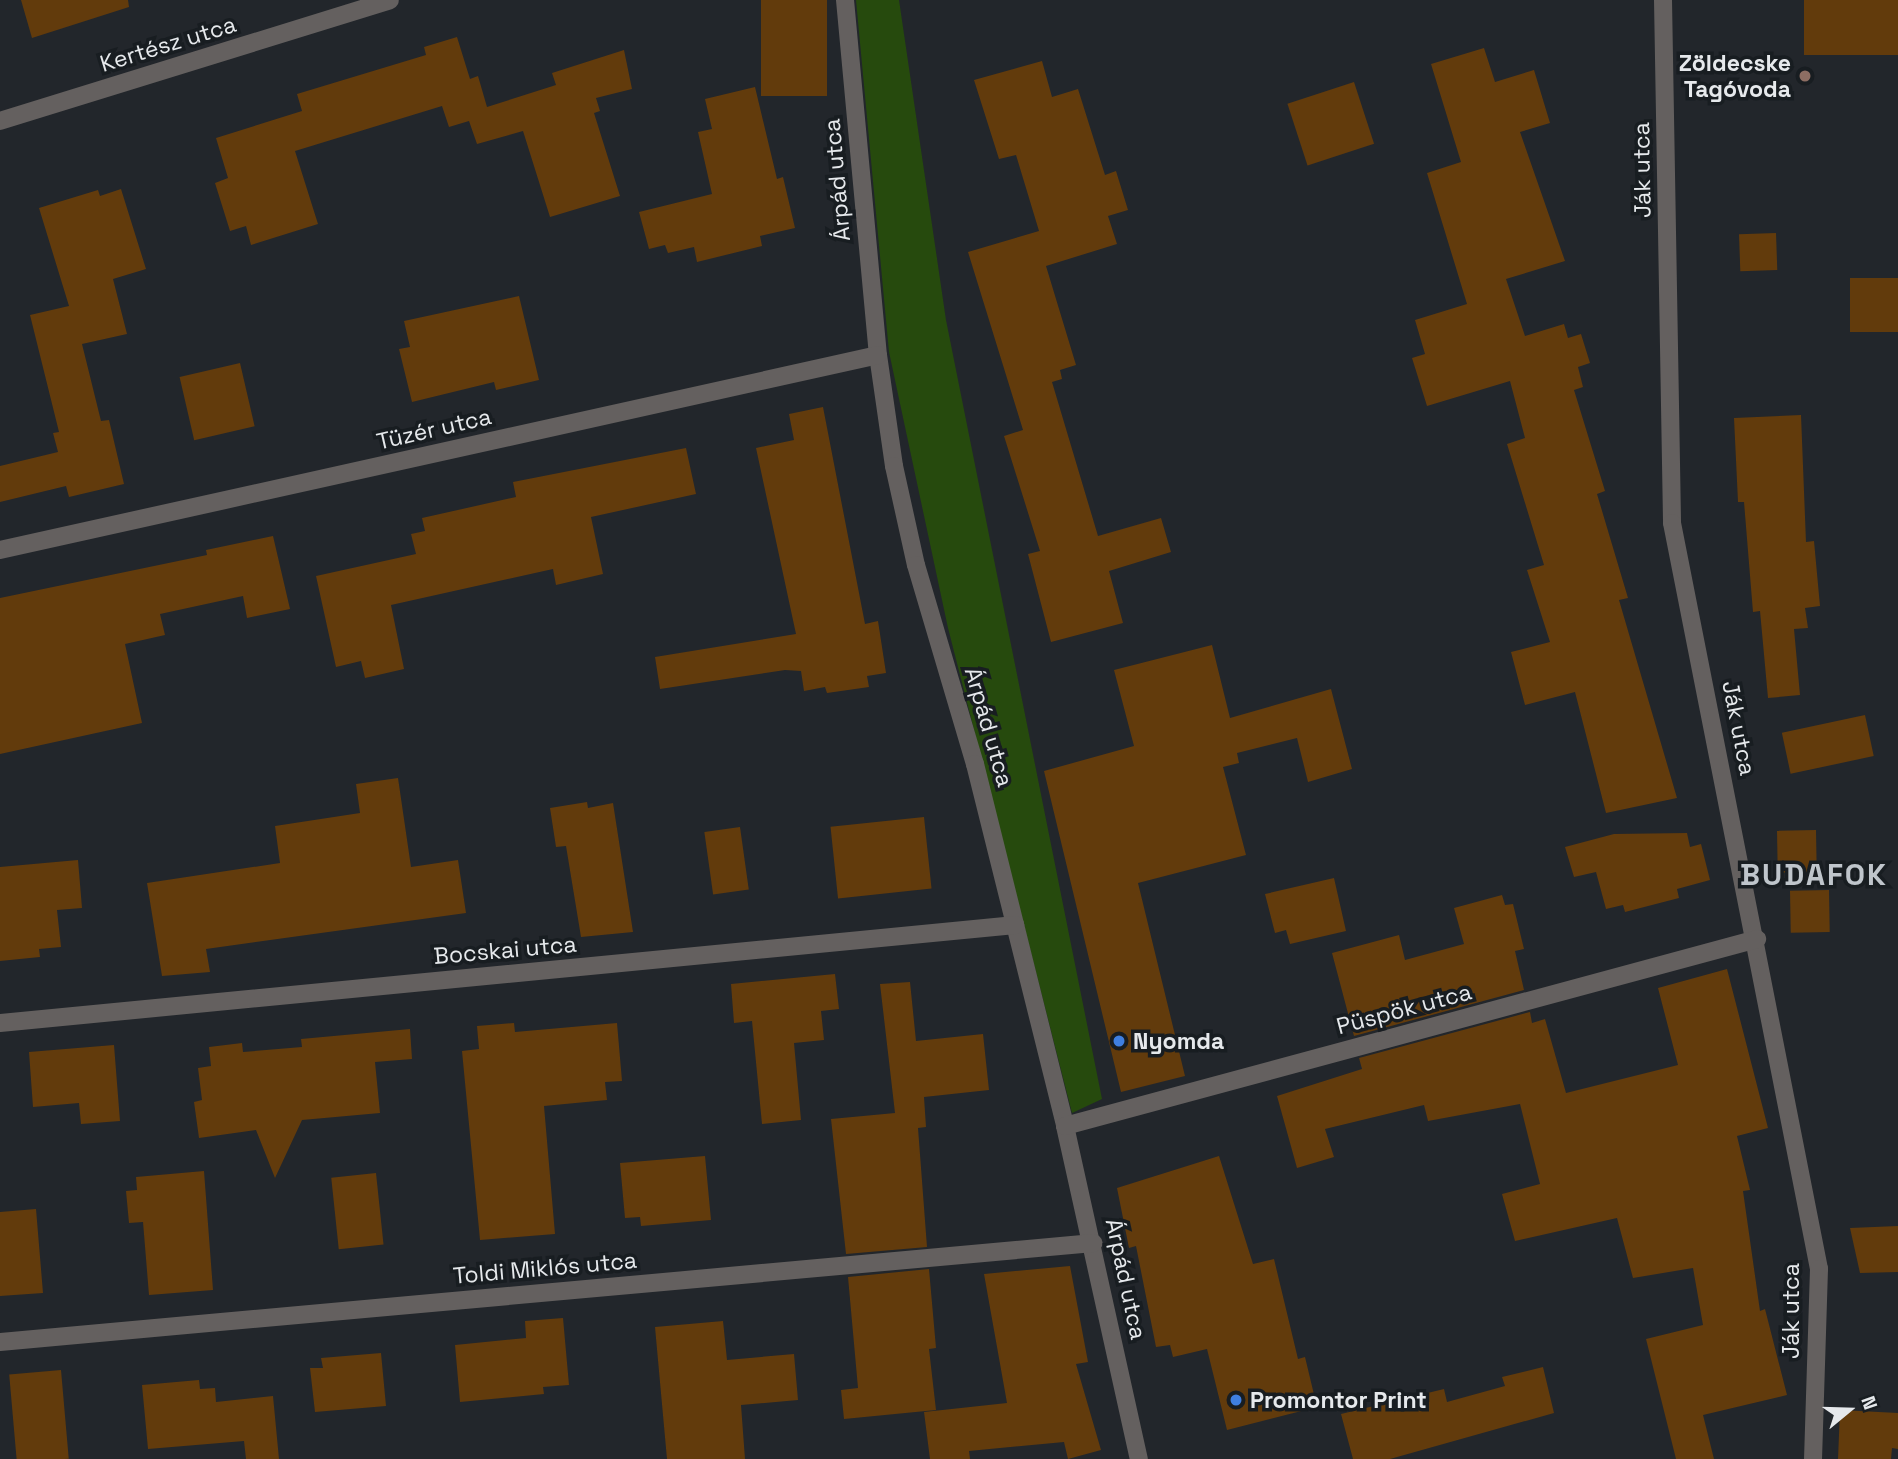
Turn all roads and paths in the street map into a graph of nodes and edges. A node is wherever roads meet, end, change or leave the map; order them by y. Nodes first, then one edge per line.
1 (390, 0) edge
2 (845, 0) edge
3 (1663, 0) edge
4 (0, 121) edge
5 (878, 355) junction
6 (0, 550) edge
7 (1015, 926) junction
8 (1757, 939) junction
9 (0, 1023) edge
10 (1065, 1126) junction
11 (1094, 1243) junction
12 (0, 1342) edge
13 (1139, 1459) edge
14 (1813, 1459) edge

1 - 4 street, Kertész utca
2 - 5 street, Árpád utca
3 - 8 street, Ják utca
5 - 6 street, Tüzér utca
5 - 7 street, Árpád utca
7 - 9 street, Bocskai utca
7 - 10 street, Árpád utca
8 - 10 street, Püspök utca
8 - 14 street, Ják utca
10 - 11 street, Árpád utca
11 - 12 street, Toldi Miklós utca
11 - 13 street, Árpád utca

